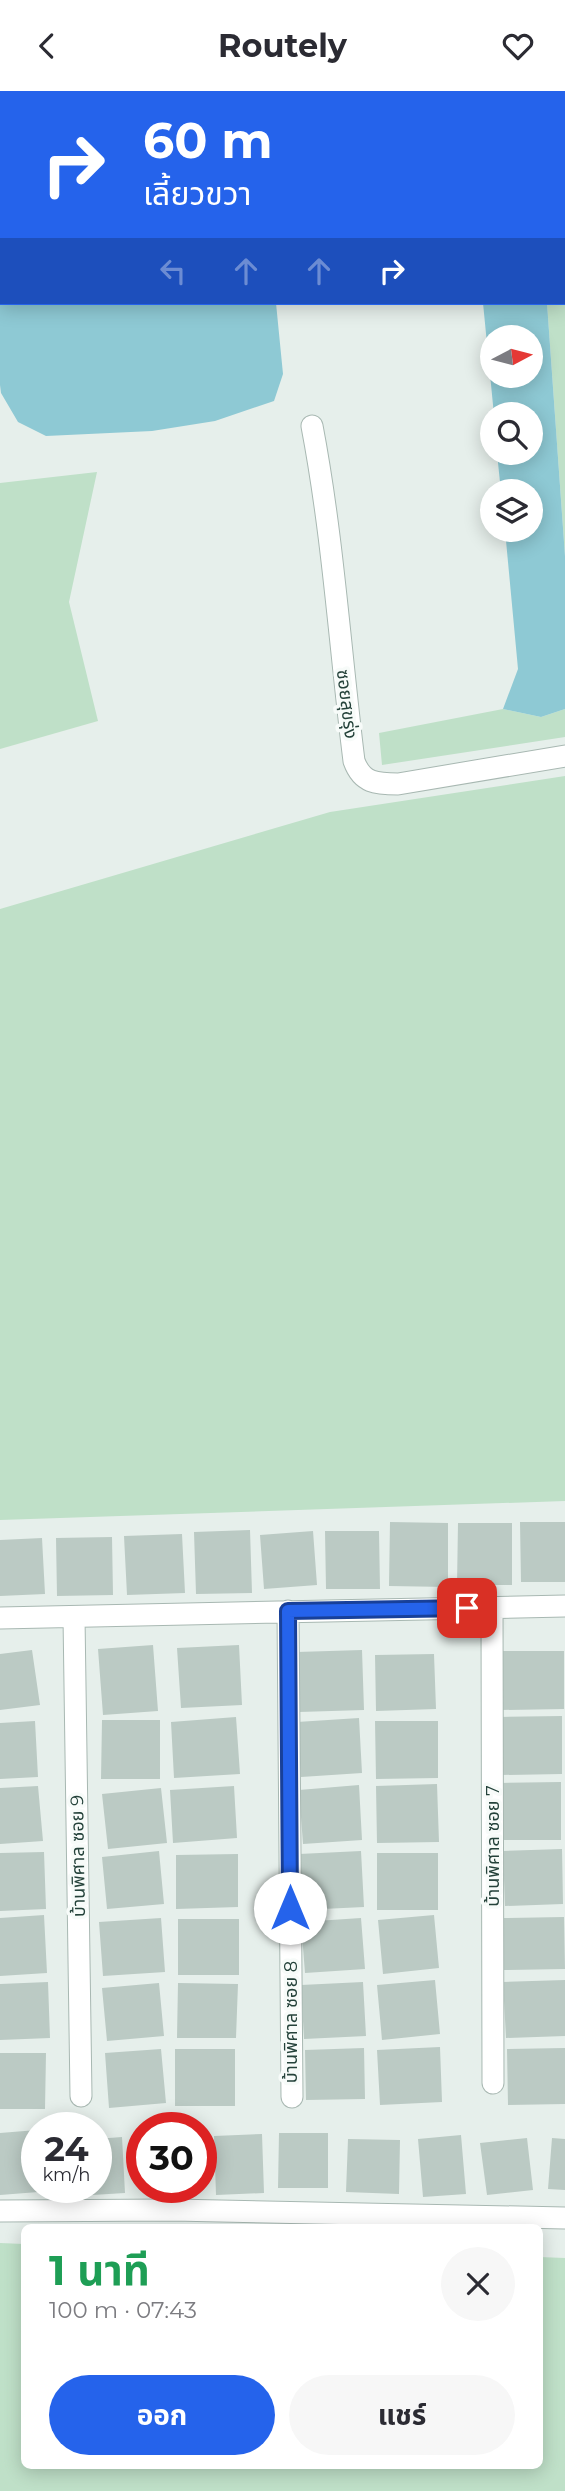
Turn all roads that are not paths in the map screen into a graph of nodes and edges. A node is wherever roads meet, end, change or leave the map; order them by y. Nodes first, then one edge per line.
1 (312, 425) dead end
2 (565, 755) edge
3 (565, 1606) edge
4 (492, 1608) junction
5 (288, 1611) junction
6 (74, 1617) junction
7 (0, 1618) edge
8 (493, 2083) dead end
9 (81, 2096) dead end
10 (292, 2097) dead end
11 (0, 2211) edge
12 (565, 2218) edge

1 - 2 street, ซอยสุขรุ่ง
3 - 4 street
4 - 5 street
4 - 8 street, บ้านพิศาล ซอย 7
5 - 6 street
5 - 10 street, บ้านพิศาล ซอย 8
6 - 7 street
6 - 9 street, บ้านพิศาล ซอย 9
11 - 12 street

